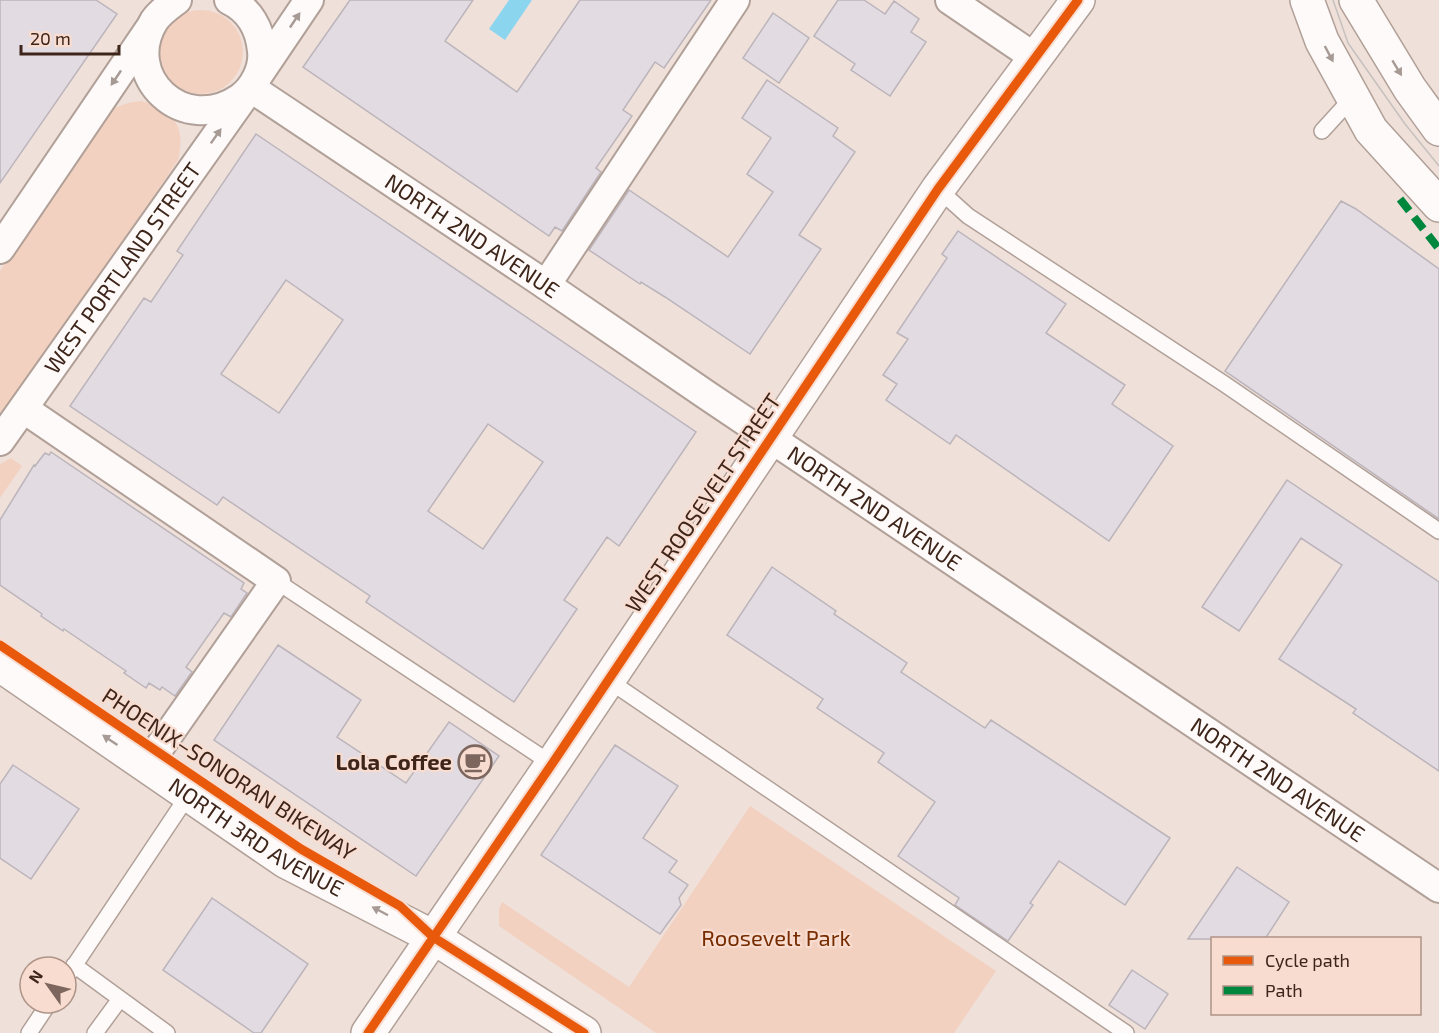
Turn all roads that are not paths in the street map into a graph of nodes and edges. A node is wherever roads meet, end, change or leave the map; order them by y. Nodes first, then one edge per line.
1 (229, 0) edge
2 (309, 0) edge
3 (735, 0) edge
4 (950, 0) edge
5 (1077, 0) edge
6 (1307, 0) edge
7 (1356, 0) edge
8 (165, 10) edge
9 (1034, 57) junction
10 (251, 86) junction
11 (1353, 97) junction
12 (1439, 129) edge
13 (1322, 131) dead end
14 (938, 189) junction
15 (1439, 205) edge
16 (0, 249) edge
17 (546, 285) junction
18 (24, 409) junction
19 (770, 437) junction
20 (0, 441) edge
21 (1439, 531) edge
22 (276, 581) junction
23 (0, 665) edge
24 (608, 680) junction
25 (552, 764) junction
26 (147, 765) junction
27 (189, 794) junction
28 (1439, 888) edge
29 (433, 937) junction
30 (78, 959) edge
31 (78, 975) edge
32 (120, 999) junction
33 (41, 1015) edge
34 (29, 1033) edge
35 (95, 1033) edge
36 (167, 1033) edge
37 (368, 1033) edge
38 (584, 1033) edge
39 (1126, 1033) edge

1 - 10 street, WEST PORTLAND STREET
10 -> 2 street, WEST PORTLAND STREET
3 - 17 street
4 - 9 street
5 - 9 street, WEST ROOSEVELT STREET
6 -> 11 street
7 -> 12 street
8 - 10 street, WEST PORTLAND STREET
8 -> 16 street, WEST PORTLAND STREET
9 - 14 street, WEST ROOSEVELT STREET
10 - 17 street, NORTH 2ND AVENUE
18 -> 10 street, WEST PORTLAND STREET
11 - 13 lane
11 - 15 street
14 - 19 street, WEST ROOSEVELT STREET
14 - 21 lane
17 - 19 street, NORTH 2ND AVENUE
18 - 20 street, WEST PORTLAND STREET
18 - 22 street
19 - 24 street, WEST ROOSEVELT STREET
19 - 28 street, NORTH 2ND AVENUE
22 - 25 lane
22 - 26 street
26 -> 23 street, NORTH 3RD AVENUE
24 - 25 street, WEST ROOSEVELT STREET
24 - 39 lane
25 - 29 street, WEST ROOSEVELT STREET
26 - 27 street, NORTH 3RD AVENUE
29 -> 27 street, NORTH 3RD AVENUE
27 - 30 lane
29 - 37 street, WEST ROOSEVELT STREET
29 - 38 street, NORTH 3RD AVENUE
31 - 32 lane
32 - 35 lane
32 - 36 lane
33 - 34 lane

